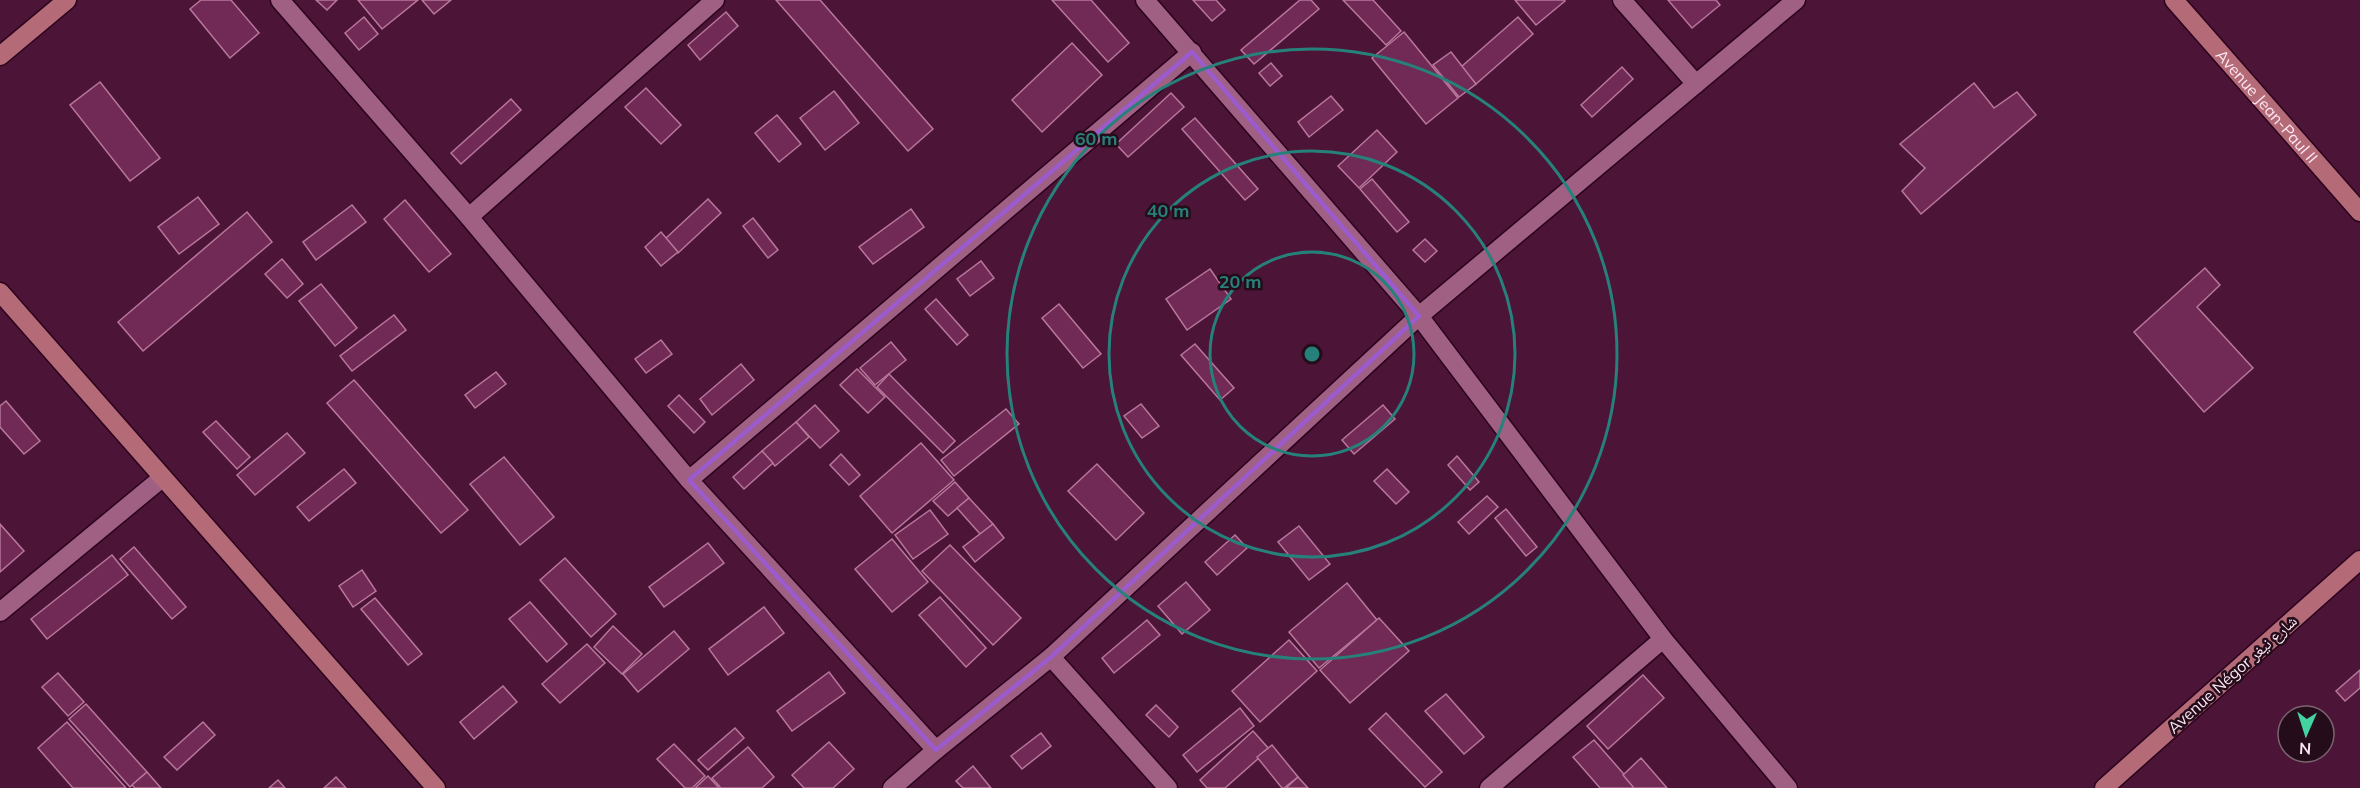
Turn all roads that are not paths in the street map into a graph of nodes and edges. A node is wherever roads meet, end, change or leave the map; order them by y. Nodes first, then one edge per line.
1 (67, 0) edge
2 (280, 0) edge
3 (715, 0) edge
4 (1145, 0) edge
5 (1622, 0) edge
6 (1796, 0) edge
7 (2174, 0) edge
8 (1192, 52) junction
9 (0, 56) edge
10 (1696, 84) junction
11 (2360, 213) edge
12 (469, 217) junction
13 (0, 292) edge
14 (1419, 316) junction
15 (162, 478) junction
16 (689, 480) junction
17 (2360, 560) edge
18 (0, 612) edge
19 (1663, 639) junction
20 (1051, 657) junction
21 (936, 750) junction
22 (436, 788) edge
23 (892, 788) edge
24 (1168, 788) edge
25 (1489, 788) edge
26 (1788, 788) edge
27 (2104, 788) edge

1 - 9 street
2 - 12 street
3 - 12 street
4 - 8 street
5 - 10 street
6 - 10 street
7 - 11 street, Avenue Jean-Paul II
8 - 14 street
8 - 16 street
10 - 14 street
12 - 16 street
13 - 15 street
14 - 19 street
14 - 20 street
15 - 18 street
15 - 22 street
16 - 21 street
17 - 27 street, Avenue Négor شارع نيغر
19 - 25 street
19 - 26 street
20 - 21 street
20 - 24 street
21 - 23 street

